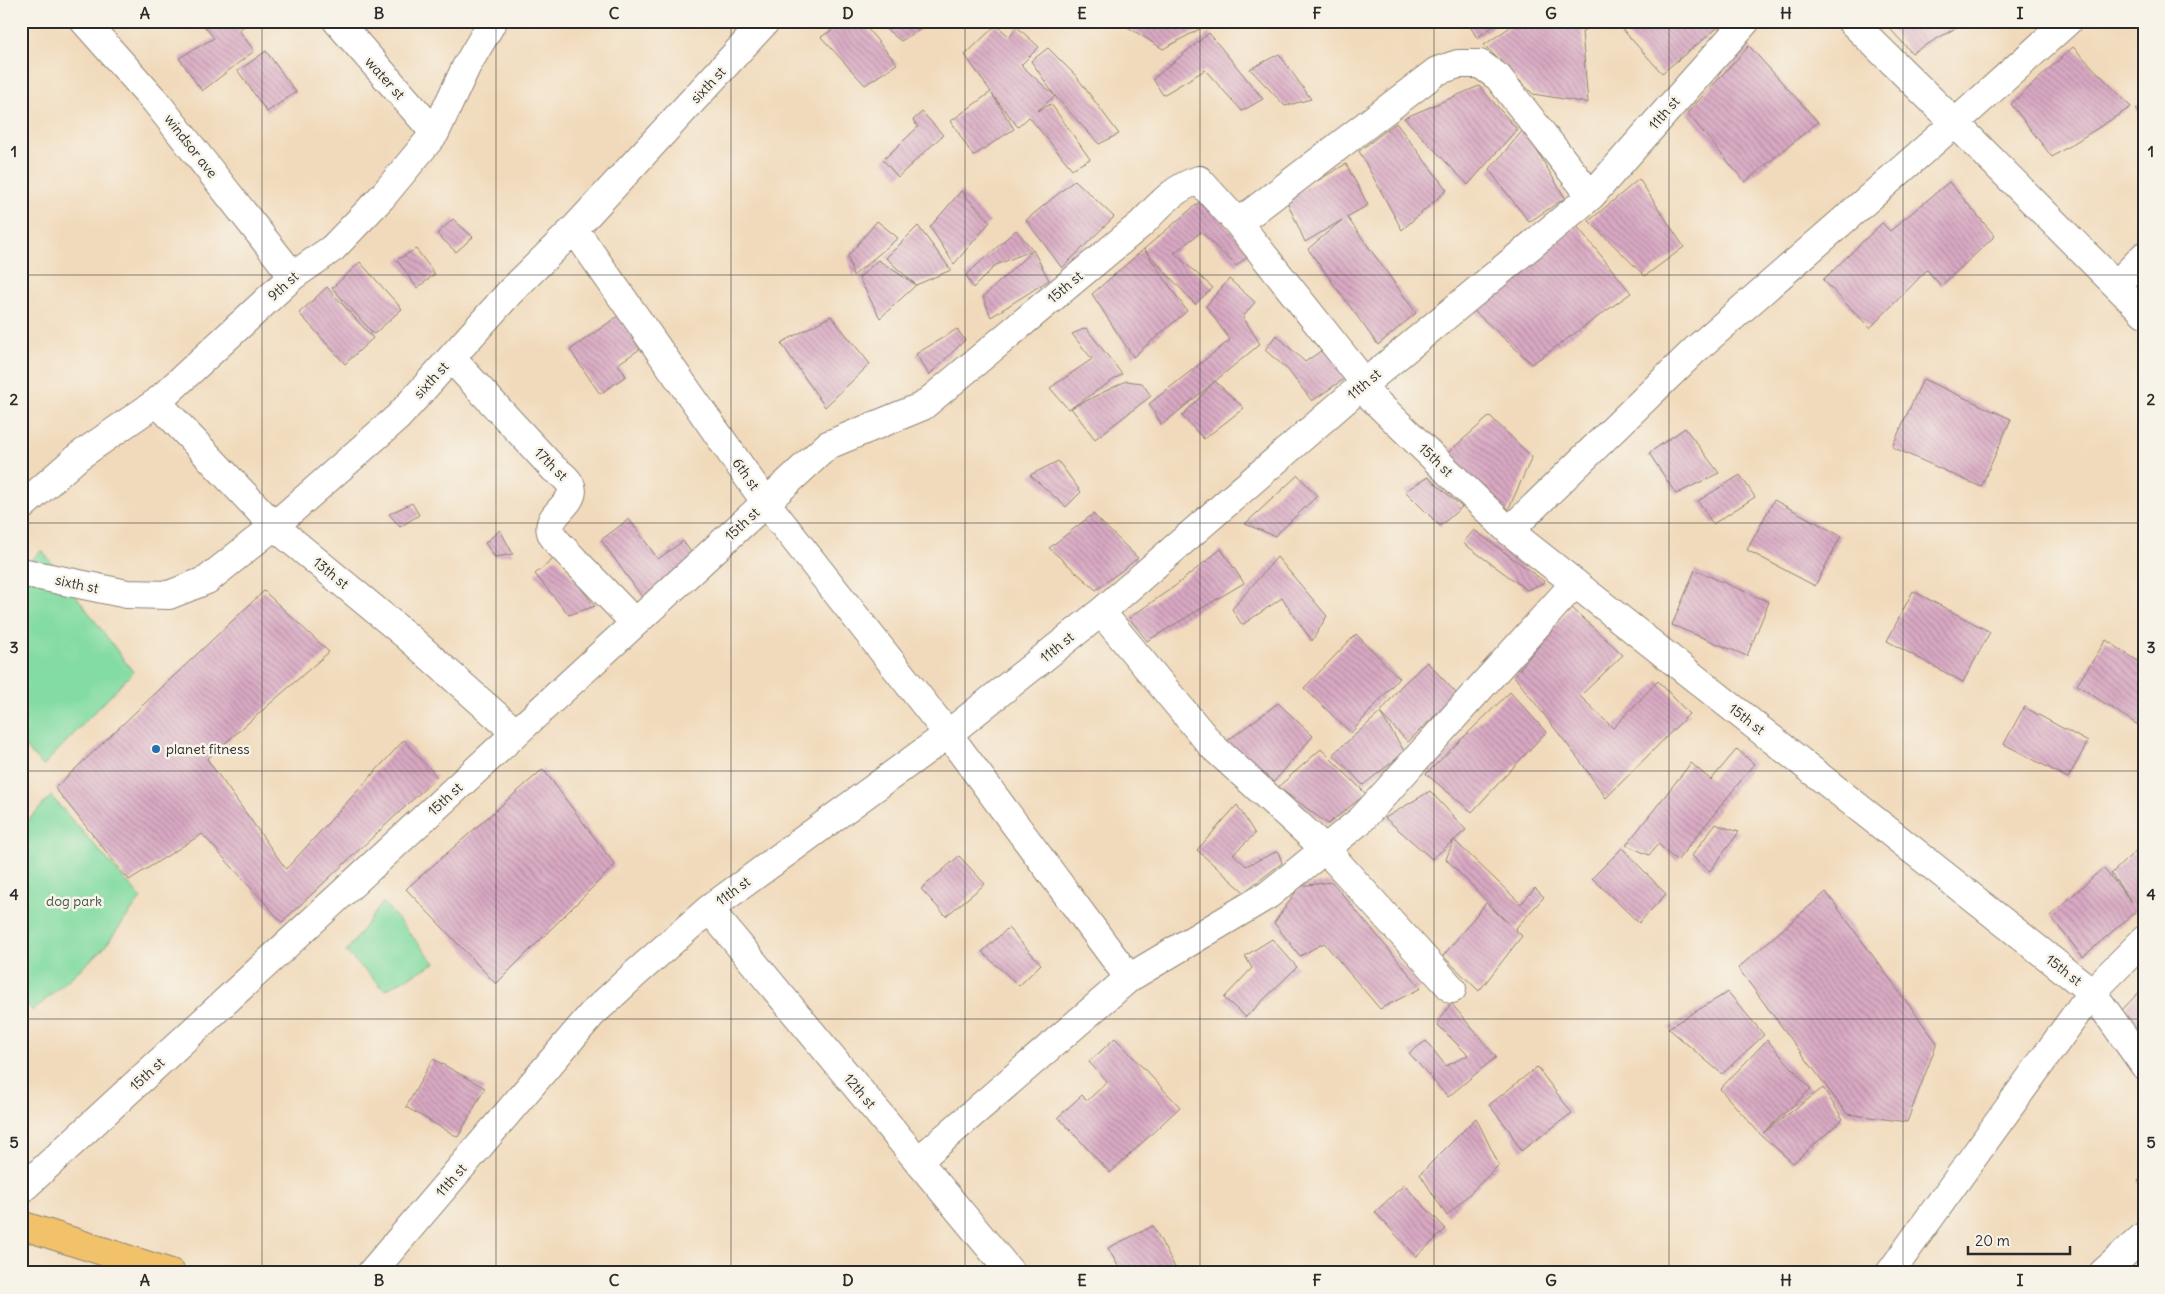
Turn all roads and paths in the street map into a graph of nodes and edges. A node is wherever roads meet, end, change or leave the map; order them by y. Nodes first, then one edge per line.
1 (84, 21) edge
2 (337, 21) edge
3 (493, 21) edge
4 (766, 21) edge
5 (1746, 21) edge
6 (1851, 21) edge
7 (2068, 21) edge
8 (1956, 122) junction
9 (434, 133) junction
10 (1591, 196) junction
11 (1238, 223) junction
12 (574, 229) junction
13 (2144, 256) edge
14 (293, 276) junction
15 (2117, 284) junction
16 (2144, 312) edge
17 (451, 358) junction
18 (1365, 383) junction
19 (157, 402) junction
20 (766, 502) junction
21 (21, 507) edge
22 (274, 526) junction
23 (1509, 531) junction
24 (21, 572) edge
25 (1575, 583) junction
26 (1101, 612) junction
27 (635, 623) junction
28 (516, 733) junction
29 (948, 734) junction
30 (1324, 848) junction
31 (709, 909) junction
32 (2144, 940) edge
33 (1129, 978) junction
34 (1452, 988) dead end
35 (2092, 992) junction
36 (2144, 1065) edge
37 (918, 1161) junction
38 (21, 1190) edge
39 (21, 1225) edge
40 (2144, 1236) edge
41 (171, 1273) edge
42 (371, 1273) edge
43 (1011, 1273) edge
44 (1890, 1273) edge
45 (2103, 1273) edge

1 - 14 street, windsor ave
2 - 9 street, water st
3 - 9 street, 9th st
4 - 12 street, sixth st
5 - 10 street, 11th st
6 - 8 street
7 - 8 street
8 - 15 street
8 - 23 street
9 - 14 street, 9th st
10 - 11 street
10 - 18 street, 11th st
11 - 18 street, 15th st
11 - 20 street, 15th st
12 - 17 street, sixth st
12 - 20 street, 6th st
13 - 15 street
14 - 19 street, 9th st
15 - 16 street
17 - 22 street, sixth st
17 - 27 street, 17th st
18 - 23 street, 15th st
18 - 26 street, 11th st
19 - 21 street, 9th st
19 - 22 street, 13th st
20 - 27 street, 15th st
20 - 29 street, 6th st
22 - 24 street, sixth st
22 - 28 street, 13th st
23 - 25 street, 15th st
25 - 30 street
25 - 35 street, 15th st
26 - 29 street, 11th st
26 - 30 street
27 - 28 street, 15th st
28 - 38 street, 15th st
29 - 31 street, 11th st
29 - 33 street, 6th st
30 - 33 street
30 - 34 street
31 - 37 street, 12th st
31 - 42 street, 11th st
32 - 35 street
33 - 37 street
35 - 36 street, 15th st
35 - 44 street
37 - 43 street, 12th st
39 - 41 main road
40 - 45 street

